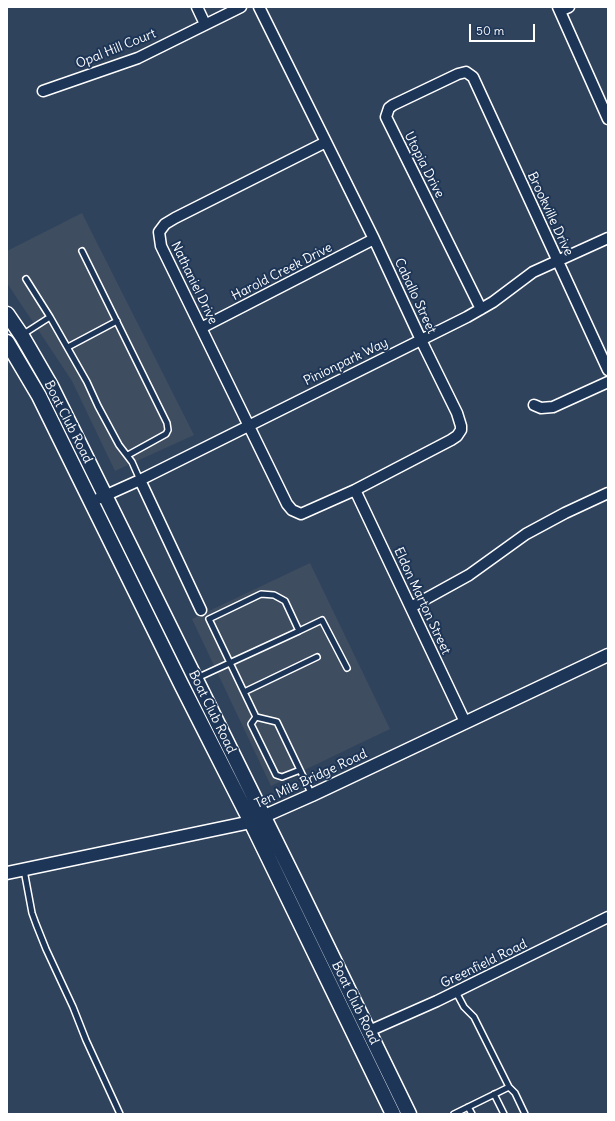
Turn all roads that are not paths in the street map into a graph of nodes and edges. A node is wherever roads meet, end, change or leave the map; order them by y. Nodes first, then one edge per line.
1 (197, 7) edge
2 (241, 7) edge
3 (259, 7) edge
4 (562, 8) edge
5 (205, 24) junction
6 (466, 72) joint
7 (43, 91) dead end
8 (608, 119) edge
9 (326, 142) junction
10 (607, 238) edge
11 (374, 239) junction
12 (82, 251) dead end
13 (557, 260) junction
14 (26, 279) dead end
15 (481, 309) junction
16 (7, 314) edge
17 (50, 317) junction
18 (117, 321) junction
19 (201, 328) junction
20 (22, 336) junction
21 (421, 340) junction
22 (7, 342) edge
23 (68, 347) junction
24 (608, 370) edge
25 (608, 382) edge
26 (534, 405) dead end
27 (249, 425) junction
28 (128, 455) junction
29 (140, 480) junction
30 (355, 490) junction
31 (608, 493) edge
32 (106, 496) junction
33 (92, 502) junction
34 (296, 513) joint
35 (411, 607) junction
36 (201, 610) dead end
37 (299, 631) junction
38 (608, 655) edge
39 (316, 657) dead end
40 (230, 663) junction
41 (347, 668) dead end
42 (196, 678) junction
43 (244, 692) junction
44 (256, 717) junction
45 (465, 722) junction
46 (300, 770) junction
47 (312, 795) junction
48 (257, 820) junction
49 (23, 869) junction
50 (7, 873) edge
51 (608, 916) edge
52 (456, 992) junction
53 (369, 1031) junction
54 (509, 1087) junction
55 (494, 1094) junction
56 (468, 1107) junction
57 (120, 1114) edge
58 (393, 1114) edge
59 (409, 1114) edge
60 (454, 1114) edge
61 (472, 1114) edge
62 (504, 1114) edge
63 (525, 1114) edge

1 - 5 street
2 - 5 street, Opal Hill Court
3 - 9 street, Caballo Street
4 - 8 street
5 - 7 street, Opal Hill Court
6 - 13 street, Brookville Drive
6 - 15 street, Utopia Drive
9 - 11 street, Caballo Street
9 - 19 street, Nathaniel Drive
10 - 13 street, Pinionpark Way
11 - 19 street, Harold Creek Drive
11 - 21 street, Caballo Street
12 - 18 lane
13 - 15 street, Pinionpark Way
13 - 24 street, Brookville Drive
14 - 17 lane
15 - 21 street, Pinionpark Way
16 - 20 main road, Boat Club Road
17 - 20 lane
17 - 23 lane
18 - 23 lane
18 - 28 lane
19 - 27 street, Nathaniel Drive
20 - 32 main road, Boat Club Road
21 - 27 street, Pinionpark Way
21 - 30 street, Caballo Street
22 - 33 main road, Boat Club Road
23 - 28 lane
25 - 26 street
27 - 29 street, Pinionpark Way
27 - 34 street, Nathaniel Drive
28 - 29 lane
29 - 32 street, Pinionpark Way
29 - 36 street
30 - 34 street, Caballo Street
30 - 35 street, Eldon Marton Street
31 - 35 street
32 - 33 street, Pinionpark Way
32 - 42 main road, Boat Club Road
33 - 48 main road, Boat Club Road
35 - 45 street, Eldon Marton Street
37 - 40 lane
37 - 40 lane
37 - 41 lane
38 - 45 street, Ten Mile Bridge Road
39 - 43 lane
40 - 42 lane
40 - 43 lane
42 - 48 main road, Boat Club Road
43 - 44 lane
44 - 46 lane
44 - 46 lane
45 - 47 street, Ten Mile Bridge Road
46 - 47 lane
47 - 48 street, Ten Mile Bridge Road
48 - 49 street, Ten Mile Bridge Road
48 - 53 main road, Boat Club Road
48 - 58 main road, Boat Club Road
49 - 50 street, Ten Mile Bridge Road
49 - 57 lane
51 - 52 street, Greenfield Road
52 - 53 street, Greenfield Road
52 - 54 lane
53 - 59 main road, Boat Club Road
54 - 55 lane
54 - 63 lane
55 - 56 lane
55 - 62 lane
56 - 60 lane
56 - 61 lane

